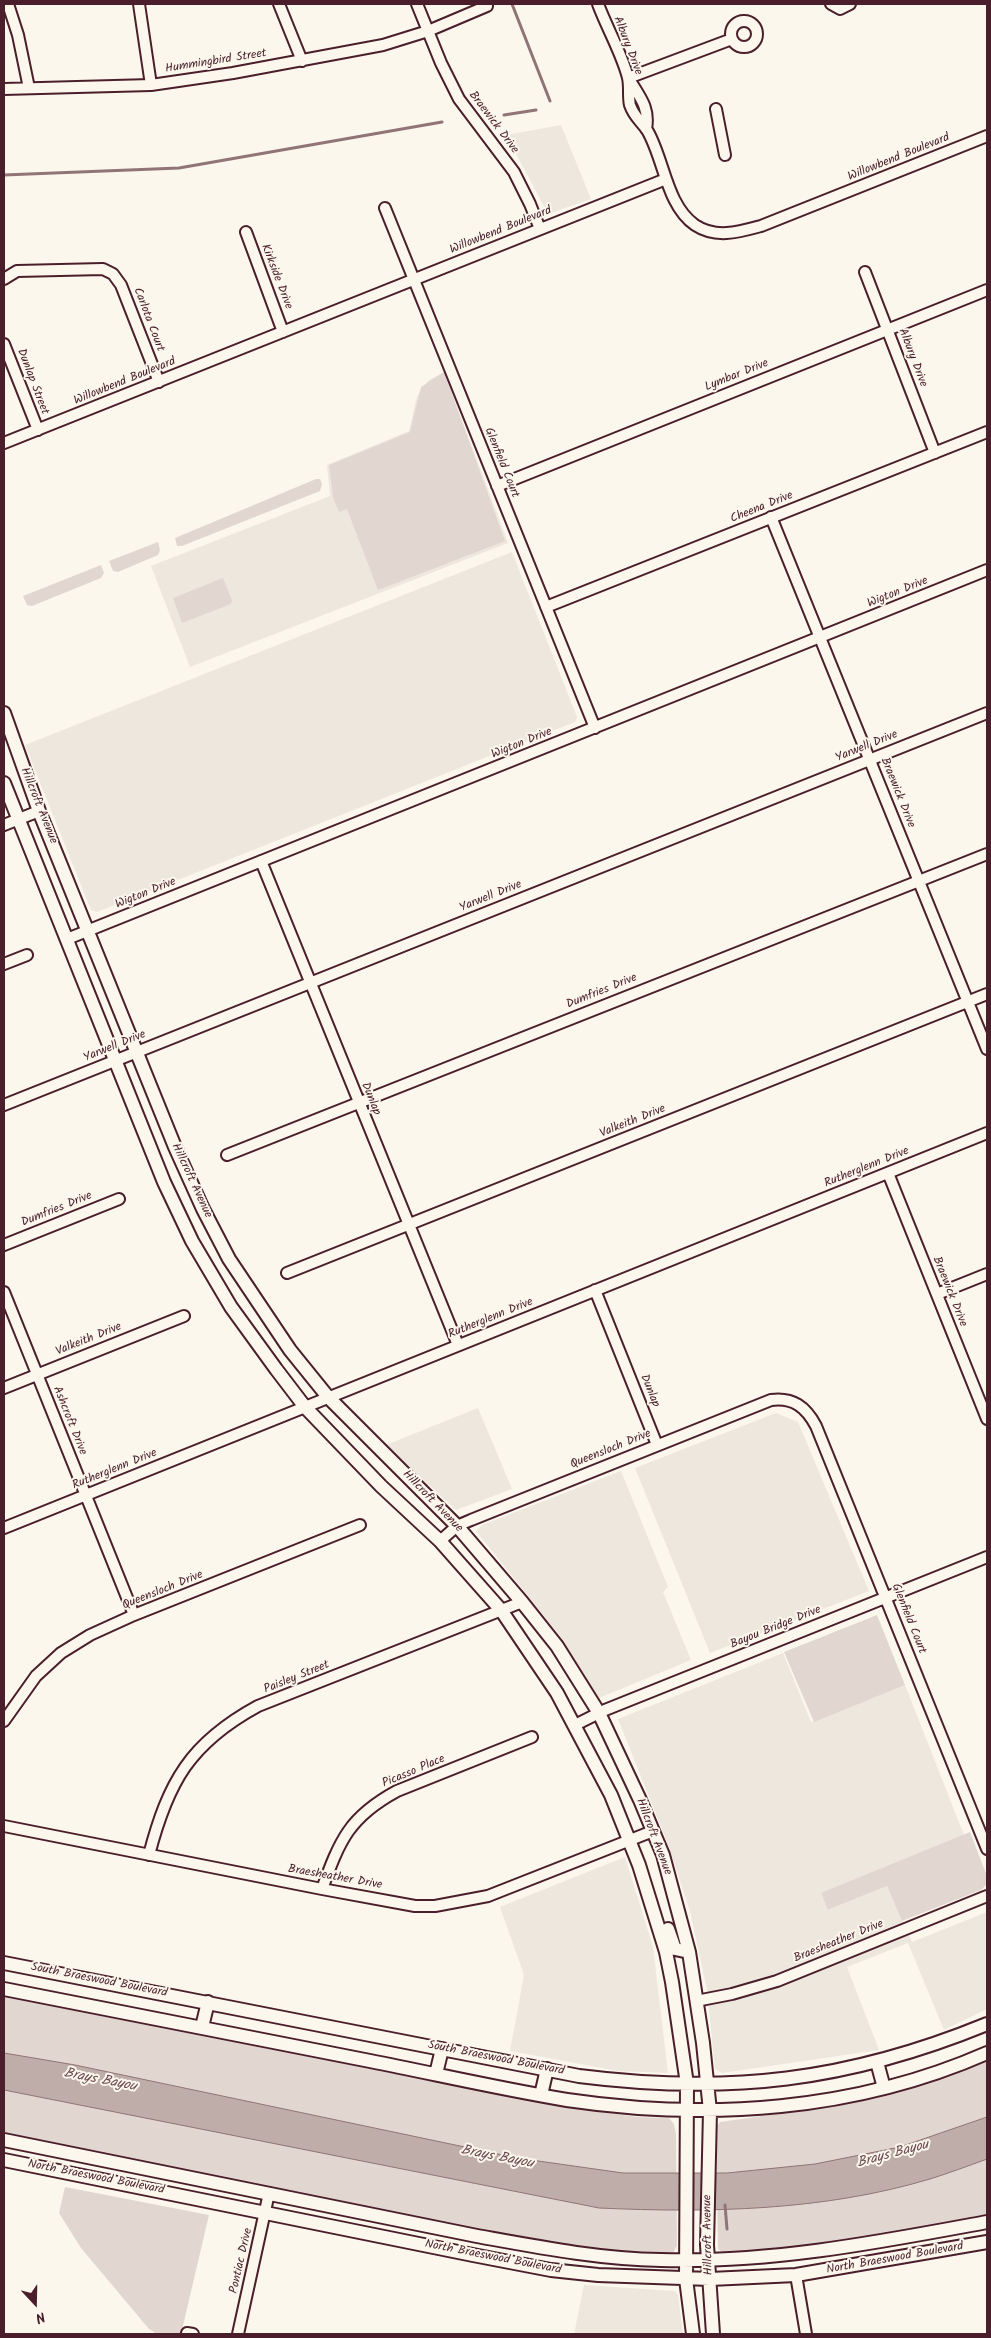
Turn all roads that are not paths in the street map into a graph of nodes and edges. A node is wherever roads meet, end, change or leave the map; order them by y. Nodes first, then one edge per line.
1 (8, 4) edge
2 (139, 4) edge
3 (279, 4) edge
4 (417, 4) edge
5 (598, 4) edge
6 (831, 4) edge
7 (850, 4) edge
8 (487, 6) dead end
9 (428, 31) junction
10 (732, 38) dead end
11 (302, 61) junction
12 (628, 78) junction
13 (151, 85) junction
14 (29, 88) junction
15 (4, 89) edge
16 (716, 110) dead end
17 (987, 136) edge
18 (725, 155) dead end
19 (666, 179) junction
20 (385, 208) dead end
21 (540, 229) junction
22 (246, 232) dead end
23 (865, 272) dead end
24 (4, 278) edge
25 (414, 280) junction
26 (987, 290) edge
27 (887, 330) junction
28 (283, 332) junction
29 (4, 344) edge
30 (159, 382) junction
31 (38, 430) junction
32 (987, 432) edge
33 (4, 443) edge
34 (935, 453) junction
35 (497, 486) junction
36 (772, 518) junction
37 (987, 570) edge
38 (546, 607) junction
39 (820, 637) junction
40 (987, 712) edge
41 (4, 713) edge
42 (595, 728) junction
43 (870, 760) junction
44 (4, 784) edge
45 (39, 811) junction
46 (18, 820) junction
47 (4, 825) edge
48 (987, 854) edge
49 (261, 861) junction
50 (919, 881) junction
51 (89, 930) junction
52 (67, 939) junction
53 (27, 955) dead end
54 (4, 964) edge
55 (311, 983) junction
56 (987, 994) edge
57 (968, 1001) junction
58 (987, 1049) edge
59 (137, 1052) junction
60 (114, 1061) junction
61 (358, 1102) junction
62 (4, 1105) edge
63 (987, 1133) edge
64 (227, 1154) dead end
65 (888, 1173) junction
66 (119, 1199) dead end
67 (408, 1225) junction
68 (4, 1245) edge
69 (287, 1273) dead end
70 (987, 1274) edge
71 (595, 1290) junction
72 (4, 1292) edge
73 (937, 1294) junction
74 (184, 1316) dead end
75 (458, 1345) junction
76 (37, 1375) junction
77 (4, 1388) edge
78 (328, 1397) junction
79 (798, 1403) joint
80 (304, 1407) junction
81 (987, 1417) edge
82 (657, 1445) junction
83 (86, 1495) junction
84 (360, 1526) dead end
85 (457, 1526) junction
86 (4, 1528) edge
87 (440, 1541) junction
88 (987, 1557) edge
89 (886, 1598) junction
90 (522, 1602) junction
91 (501, 1610) junction
92 (134, 1615) junction
93 (599, 1713) junction
94 (4, 1722) edge
95 (575, 1725) junction
96 (532, 1737) dead end
97 (4, 1826) edge
98 (653, 1831) junction
99 (630, 1840) junction
100 (987, 1849) edge
101 (149, 1855) junction
102 (322, 1890) junction
103 (648, 1895) junction
104 (987, 1896) edge
105 (689, 1952) junction
106 (4, 1963) edge
107 (4, 1989) edge
108 (696, 2001) junction
109 (208, 2002) junction
110 (987, 2024) edge
111 (202, 2027) junction
112 (442, 2049) junction
113 (987, 2053) edge
114 (877, 2062) junction
115 (547, 2069) junction
116 (436, 2074) junction
117 (687, 2084) junction
118 (708, 2084) junction
119 (884, 2088) junction
120 (541, 2095) junction
121 (687, 2110) junction
122 (710, 2111) junction
123 (4, 2140) edge
124 (52, 2150) junction
125 (4, 2160) edge
126 (48, 2168) junction
127 (269, 2193) junction
128 (266, 2212) junction
129 (987, 2222) edge
130 (477, 2236) junction
131 (987, 2242) edge
132 (473, 2255) junction
133 (687, 2260) junction
134 (708, 2260) junction
135 (796, 2275) junction
136 (686, 2279) junction
137 (710, 2279) junction
138 (238, 2334) edge
139 (694, 2334) edge
140 (713, 2334) edge
141 (806, 2334) edge

1 - 14 street
2 - 13 street
3 - 11 street
4 - 9 street, Braewick Drive
5 - 12 street, Albury Drive
6 - 7 street
8 - 9 street, Hummingbird Street
9 - 11 street, Hummingbird Street
9 - 21 street, Braewick Drive
10 - 12 street
11 - 13 street, Hummingbird Street
12 - 19 street, Albury Drive
13 - 14 street, Hummingbird Street
14 - 15 street, Hummingbird Street
16 - 18 street
17 - 19 street, Willowbend Boulevard
19 - 21 street, Willowbend Boulevard
20 - 25 street, Glenfield Court
21 - 25 street, Willowbend Boulevard
22 - 28 street, Kirkside Drive
23 - 27 street, Albury Drive
24 - 30 street, Carlota Court
25 - 28 street, Willowbend Boulevard
25 - 35 street, Glenfield Court
26 - 27 street, Lymbar Drive
27 - 34 street, Albury Drive
27 - 35 street, Lymbar Drive
28 - 30 street, Willowbend Boulevard
29 - 31 street, Dunlap Street
30 - 31 street, Willowbend Boulevard
31 - 33 street, Willowbend Boulevard
32 - 34 street, Cheena Drive
34 - 36 street, Cheena Drive
35 - 38 street, Glenfield Court
36 - 38 street, Cheena Drive
36 - 39 street, Braewick Drive
37 - 39 street, Wigton Drive
38 - 42 street, Glenfield Court
39 - 42 street, Wigton Drive
39 - 43 street, Braewick Drive
40 - 43 street, Yarwell Drive
41 - 45 main road, Hillcroft Avenue
42 - 49 street, Wigton Drive
43 - 50 street, Braewick Drive
43 - 55 street, Yarwell Drive
44 - 46 main road, Hillcroft Avenue
45 - 46 street
45 - 51 main road, Hillcroft Avenue
46 - 47 street
46 - 52 main road, Hillcroft Avenue
48 - 50 street, Dumfries Drive
49 - 51 street, Wigton Drive
49 - 55 street, Dunlap
50 - 57 street, Braewick Drive
50 - 61 street, Dumfries Drive
51 - 52 street, Wigton Drive
51 - 59 main road, Hillcroft Avenue
52 - 60 main road, Hillcroft Avenue
53 - 54 street
55 - 59 street, Yarwell Drive
55 - 61 street, Dunlap
56 - 57 street, Valkeith Drive
57 - 58 street, Braewick Drive
57 - 67 street, Valkeith Drive
59 - 60 street, Yarwell Drive
59 - 78 main road, Hillcroft Avenue
60 - 62 street, Yarwell Drive
60 - 80 main road, Hillcroft Avenue
61 - 64 street, Dumfries Drive
61 - 67 street, Dunlap
63 - 65 street, Rutherglenn Drive
65 - 71 street, Rutherglenn Drive
65 - 73 street, Braewick Drive
66 - 68 street, Dumfries Drive
67 - 69 street, Valkeith Drive
67 - 75 street, Dunlap
70 - 73 street
71 - 75 street, Rutherglenn Drive
71 - 82 street, Dunlap
72 - 76 street, Ashcroft Drive
73 - 81 street, Braewick Drive
74 - 76 street, Valkeith Drive
75 - 78 street, Rutherglenn Drive
76 - 77 street, Valkeith Drive
76 - 83 street, Ashcroft Drive
78 - 80 street, Rutherglenn Drive
78 - 85 main road, Hillcroft Avenue
79 - 82 street, Queensloch Drive
79 - 89 street, Glenfield Court
80 - 83 street, Rutherglenn Drive
80 - 87 main road, Hillcroft Avenue
82 - 85 street, Queensloch Drive
83 - 86 street, Rutherglenn Drive
83 - 92 street, Ashcroft Drive
84 - 92 street, Queensloch Drive
85 - 87 street, Queensloch Drive
85 - 90 main road, Hillcroft Avenue
87 - 91 main road, Hillcroft Avenue
88 - 89 street, Bayou Bridge Drive
89 - 93 street, Bayou Bridge Drive
89 - 100 street, Glenfield Court
90 - 91 street, Paisley Street
90 - 93 main road, Hillcroft Avenue
91 - 95 main road, Hillcroft Avenue
91 - 101 street, Paisley Street
92 - 94 street, Queensloch Drive
93 - 95 street, Bayou Bridge Drive
93 - 98 main road, Hillcroft Avenue
95 - 99 main road, Hillcroft Avenue
96 - 102 street, Picasso Place
97 - 101 street, Braesheather Drive
98 - 99 street, Braesheather Drive
98 - 105 main road, Hillcroft Avenue
99 - 102 street, Braesheather Drive
99 - 103 main road, Hillcroft Avenue
101 - 102 street, Braesheather Drive
103 - 105 main road
103 - 117 main road, Hillcroft Avenue
104 - 108 street, Braesheather Drive
105 - 108 main road, Hillcroft Avenue
106 - 109 main road, South Braeswood Boulevard
107 - 111 main road, South Braeswood Boulevard
108 - 118 main road, Hillcroft Avenue
109 - 111 main road
109 - 112 main road, South Braeswood Boulevard
110 - 114 main road, South Braeswood Boulevard
111 - 116 main road, South Braeswood Boulevard
112 - 115 main road, South Braeswood Boulevard
112 - 116 main road
113 - 119 main road, South Braeswood Boulevard
114 - 118 main road, South Braeswood Boulevard
114 - 119 main road
115 - 117 main road, South Braeswood Boulevard
115 - 120 main road
116 - 120 main road, South Braeswood Boulevard
117 - 118 main road, South Braeswood Boulevard
117 - 121 main road, Hillcroft Avenue
118 - 122 main road, Hillcroft Avenue
119 - 122 main road, South Braeswood Boulevard
120 - 121 main road, South Braeswood Boulevard
121 - 122 main road, South Braeswood Boulevard
121 - 133 main road, Hillcroft Avenue
122 - 134 main road, Hillcroft Avenue
123 - 124 main road, North Braeswood Boulevard
124 - 126 main road
124 - 127 main road, North Braeswood Boulevard
125 - 126 main road, North Braeswood Boulevard
126 - 128 main road, North Braeswood Boulevard
127 - 128 street, Pontiac Drive
127 - 130 main road, North Braeswood Boulevard
128 - 132 main road, North Braeswood Boulevard
128 - 138 street, Pontiac Drive
129 - 134 main road, North Braeswood Boulevard
130 - 132 main road
130 - 133 main road, North Braeswood Boulevard
131 - 135 main road, North Braeswood Boulevard
132 - 136 main road, North Braeswood Boulevard
133 - 134 main road, North Braeswood Boulevard
133 - 136 main road, Hillcroft Avenue
134 - 137 main road, Hillcroft Avenue
135 - 137 main road, North Braeswood Boulevard
135 - 141 street
136 - 137 main road, North Braeswood Boulevard
136 - 139 main road, Hillcroft Avenue
137 - 140 main road, Hillcroft Avenue

